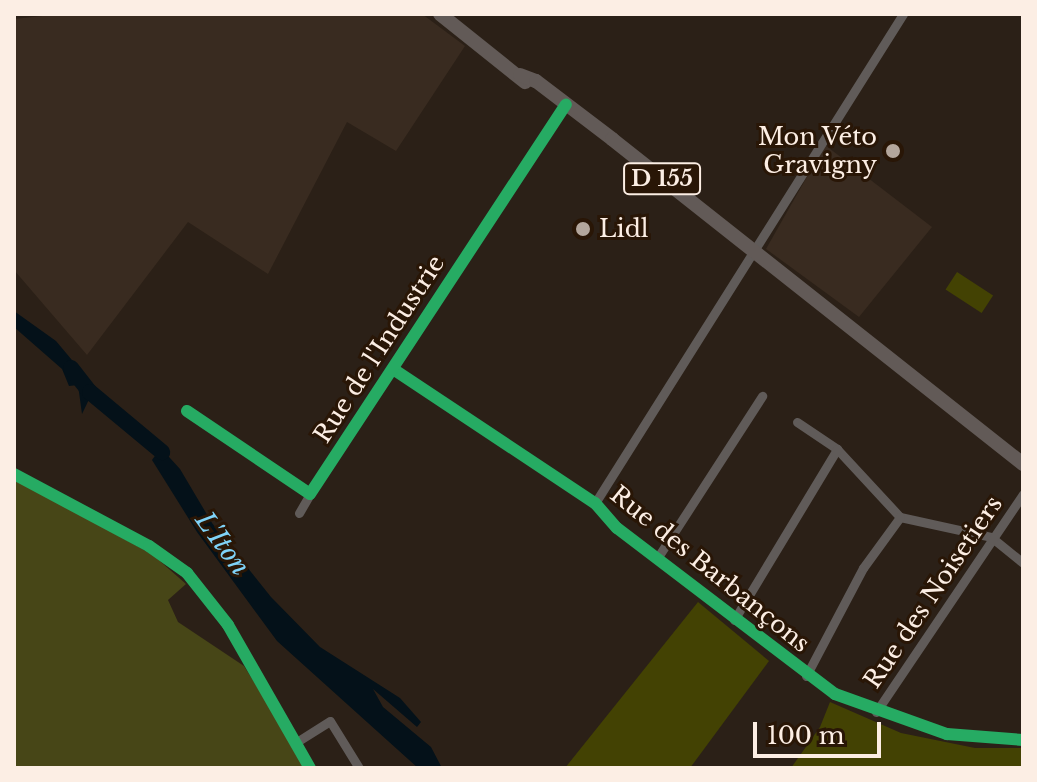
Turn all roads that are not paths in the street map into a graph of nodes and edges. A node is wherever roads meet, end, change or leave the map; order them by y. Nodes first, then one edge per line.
1 (440, 14) edge
2 (903, 14) edge
3 (563, 108) junction
4 (752, 253) junction
5 (393, 369) junction
6 (762, 396) dead end
7 (187, 411) dead end
8 (797, 422) dead end
9 (837, 449) junction
10 (1023, 464) edge
11 (14, 474) edge
12 (310, 494) junction
13 (1023, 494) edge
14 (595, 503) junction
15 (299, 513) dead end
16 (900, 517) junction
17 (991, 537) junction
18 (658, 557) junction
19 (1023, 563) edge
20 (734, 620) junction
21 (806, 676) junction
22 (876, 712) junction
23 (1023, 740) edge
24 (295, 743) junction
25 (310, 768) edge
26 (359, 768) edge

1 - 3 main road, D 155
2 - 4 street
3 - 4 main road, D 155
3 - 5 street, Rue de l'Industrie
4 - 10 main road, D 155
4 - 14 street
5 - 12 street, Rue de l'Industrie
5 - 14 street, Rue des Barbançons
6 - 18 street
7 - 12 street
8 - 9 street
9 - 16 street
9 - 20 street
11 - 24 street
12 - 15 street, Rue de l'Industrie
13 - 17 street, Rue des Noisetiers
14 - 18 street, Rue des Barbançons
16 - 17 street
16 - 21 street
17 - 19 street
17 - 22 street, Rue des Noisetiers
18 - 20 street, Rue des Barbançons
20 - 21 street, Rue des Barbançons
21 - 22 street, Rue des Barbançons
22 - 23 street, Rue des Barbançons
24 - 25 street
24 - 26 street

